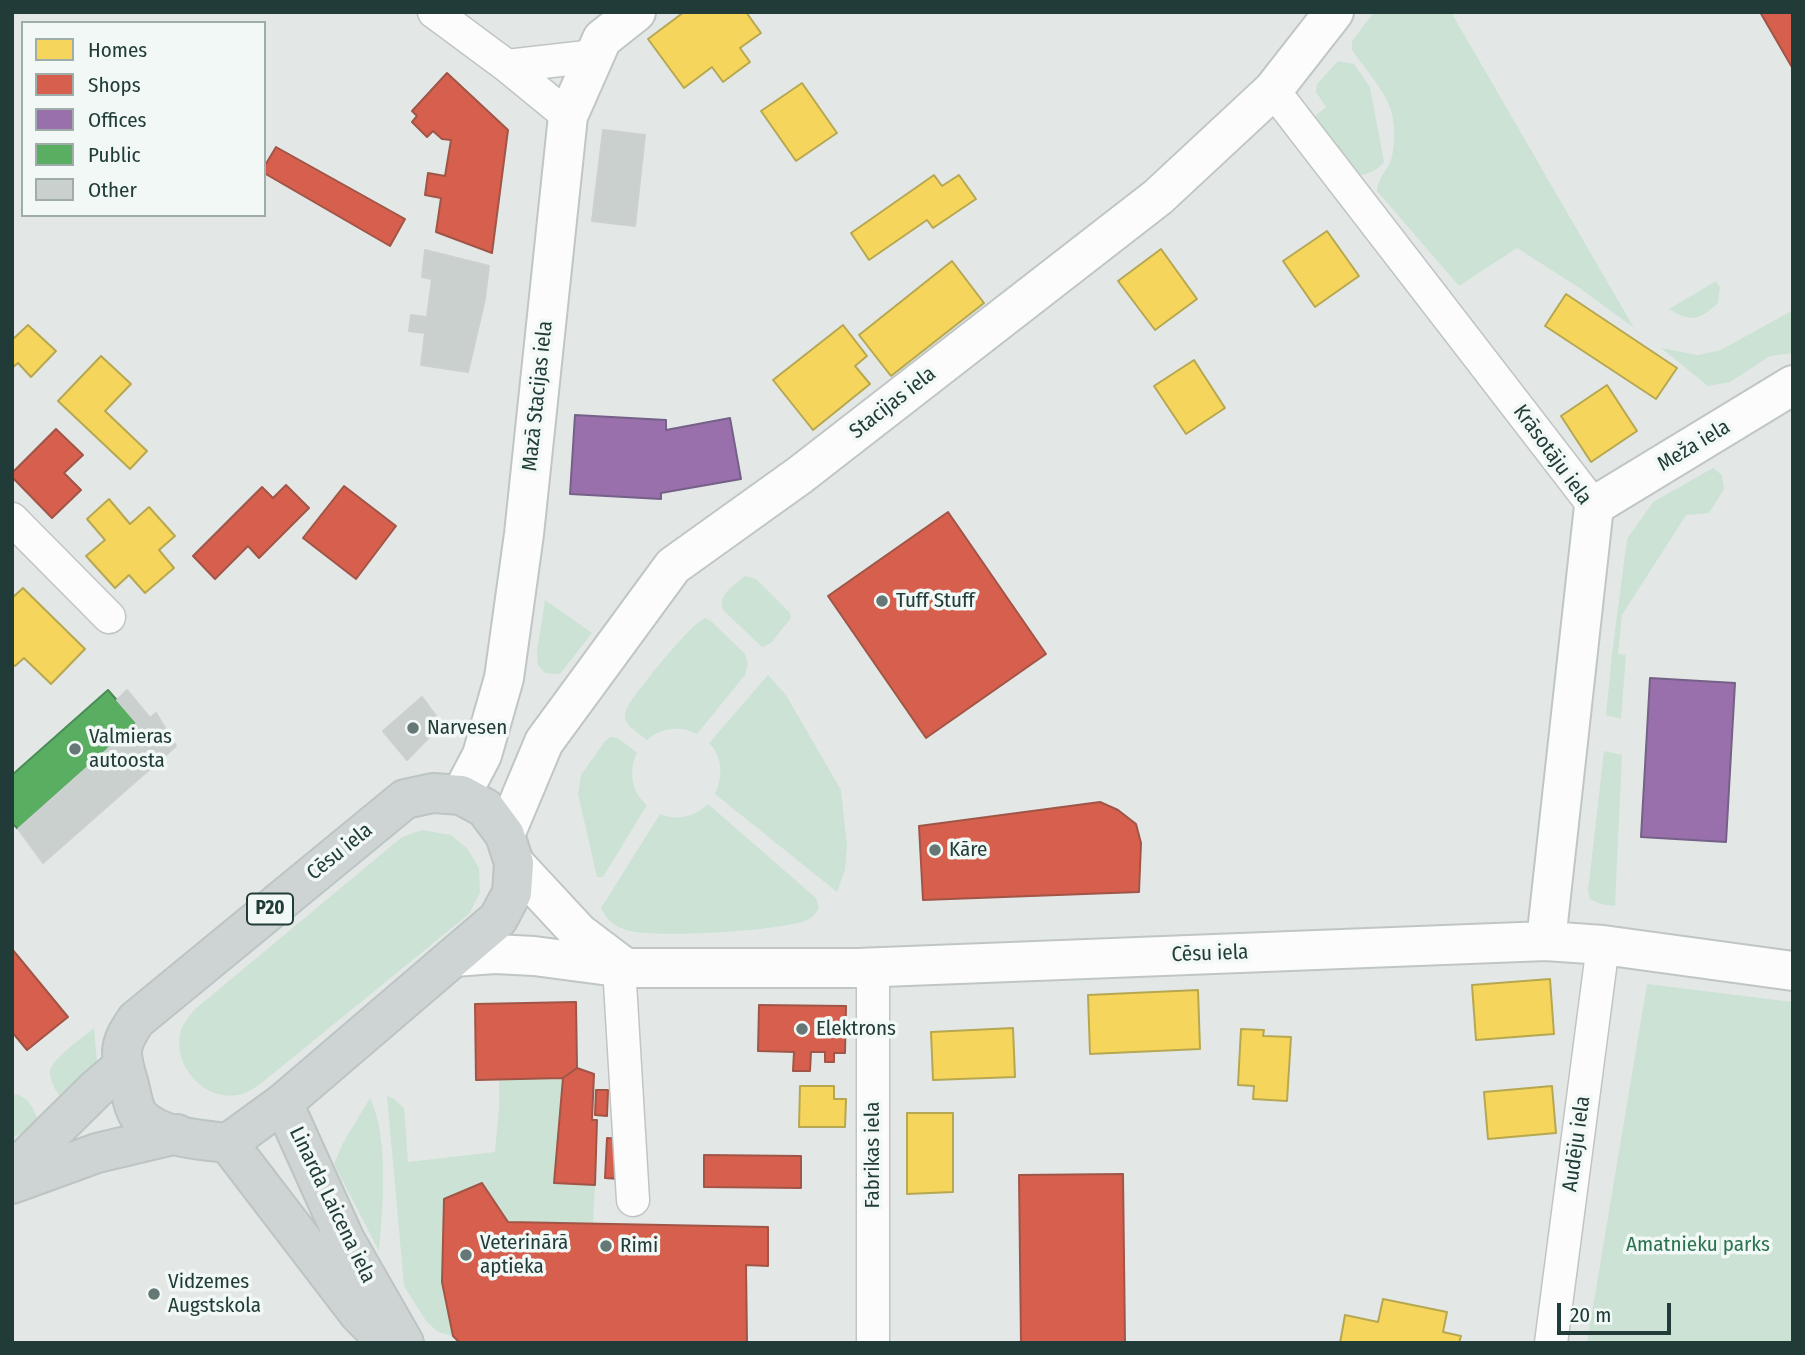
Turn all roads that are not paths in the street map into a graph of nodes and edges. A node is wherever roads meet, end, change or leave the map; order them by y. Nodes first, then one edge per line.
1 (434, 12) edge
2 (636, 12) edge
3 (1334, 12) edge
4 (595, 55) junction
5 (507, 66) junction
6 (1273, 90) junction
7 (568, 116) junction
8 (1793, 386) edge
9 (1594, 506) junction
10 (12, 519) edge
11 (109, 617) dead end
12 (461, 795) junction
13 (510, 849) junction
14 (1546, 941) junction
15 (1603, 945) junction
16 (454, 957) junction
17 (873, 968) junction
18 (1793, 971) edge
19 (623, 975) junction
20 (123, 1066) junction
21 (283, 1103) junction
22 (177, 1134) junction
23 (228, 1143) junction
24 (12, 1172) edge
25 (12, 1184) edge
26 (633, 1200) dead end
27 (388, 1343) edge
28 (404, 1343) edge
29 (873, 1343) edge
30 (1551, 1343) edge

1 - 5 street
2 - 4 street, Mazā Stacijas iela
3 - 6 street, Stacijas iela
4 - 5 street
4 - 7 street, Mazā Stacijas iela
5 - 7 street
6 - 9 street, Krāsotāju iela
6 - 13 street, Stacijas iela
7 - 12 street, Mazā Stacijas iela
8 - 9 street, Meža iela
9 - 14 street, Krāsotāju iela
10 - 11 street
12 - 13 main road
12 - 20 main road, Cēsu iela / P20
13 - 16 main road
13 - 19 street
14 - 15 street, Cēsu iela
14 - 17 street, Cēsu iela
15 - 18 street, Cēsu iela
15 - 30 street, Audēju iela
16 - 19 street, Cēsu iela
16 - 21 main road
17 - 19 street, Cēsu iela
17 - 29 street, Fabrikas iela
19 - 26 street
20 - 22 main road, Cēsu iela / P20
20 - 24 main road
21 - 23 main road
21 - 28 main road, Linarda Laicena iela
22 - 23 main road, Cēsu iela / P20
22 - 25 main road, Cēsu iela / P20
23 - 27 main road, Linarda Laicena iela

